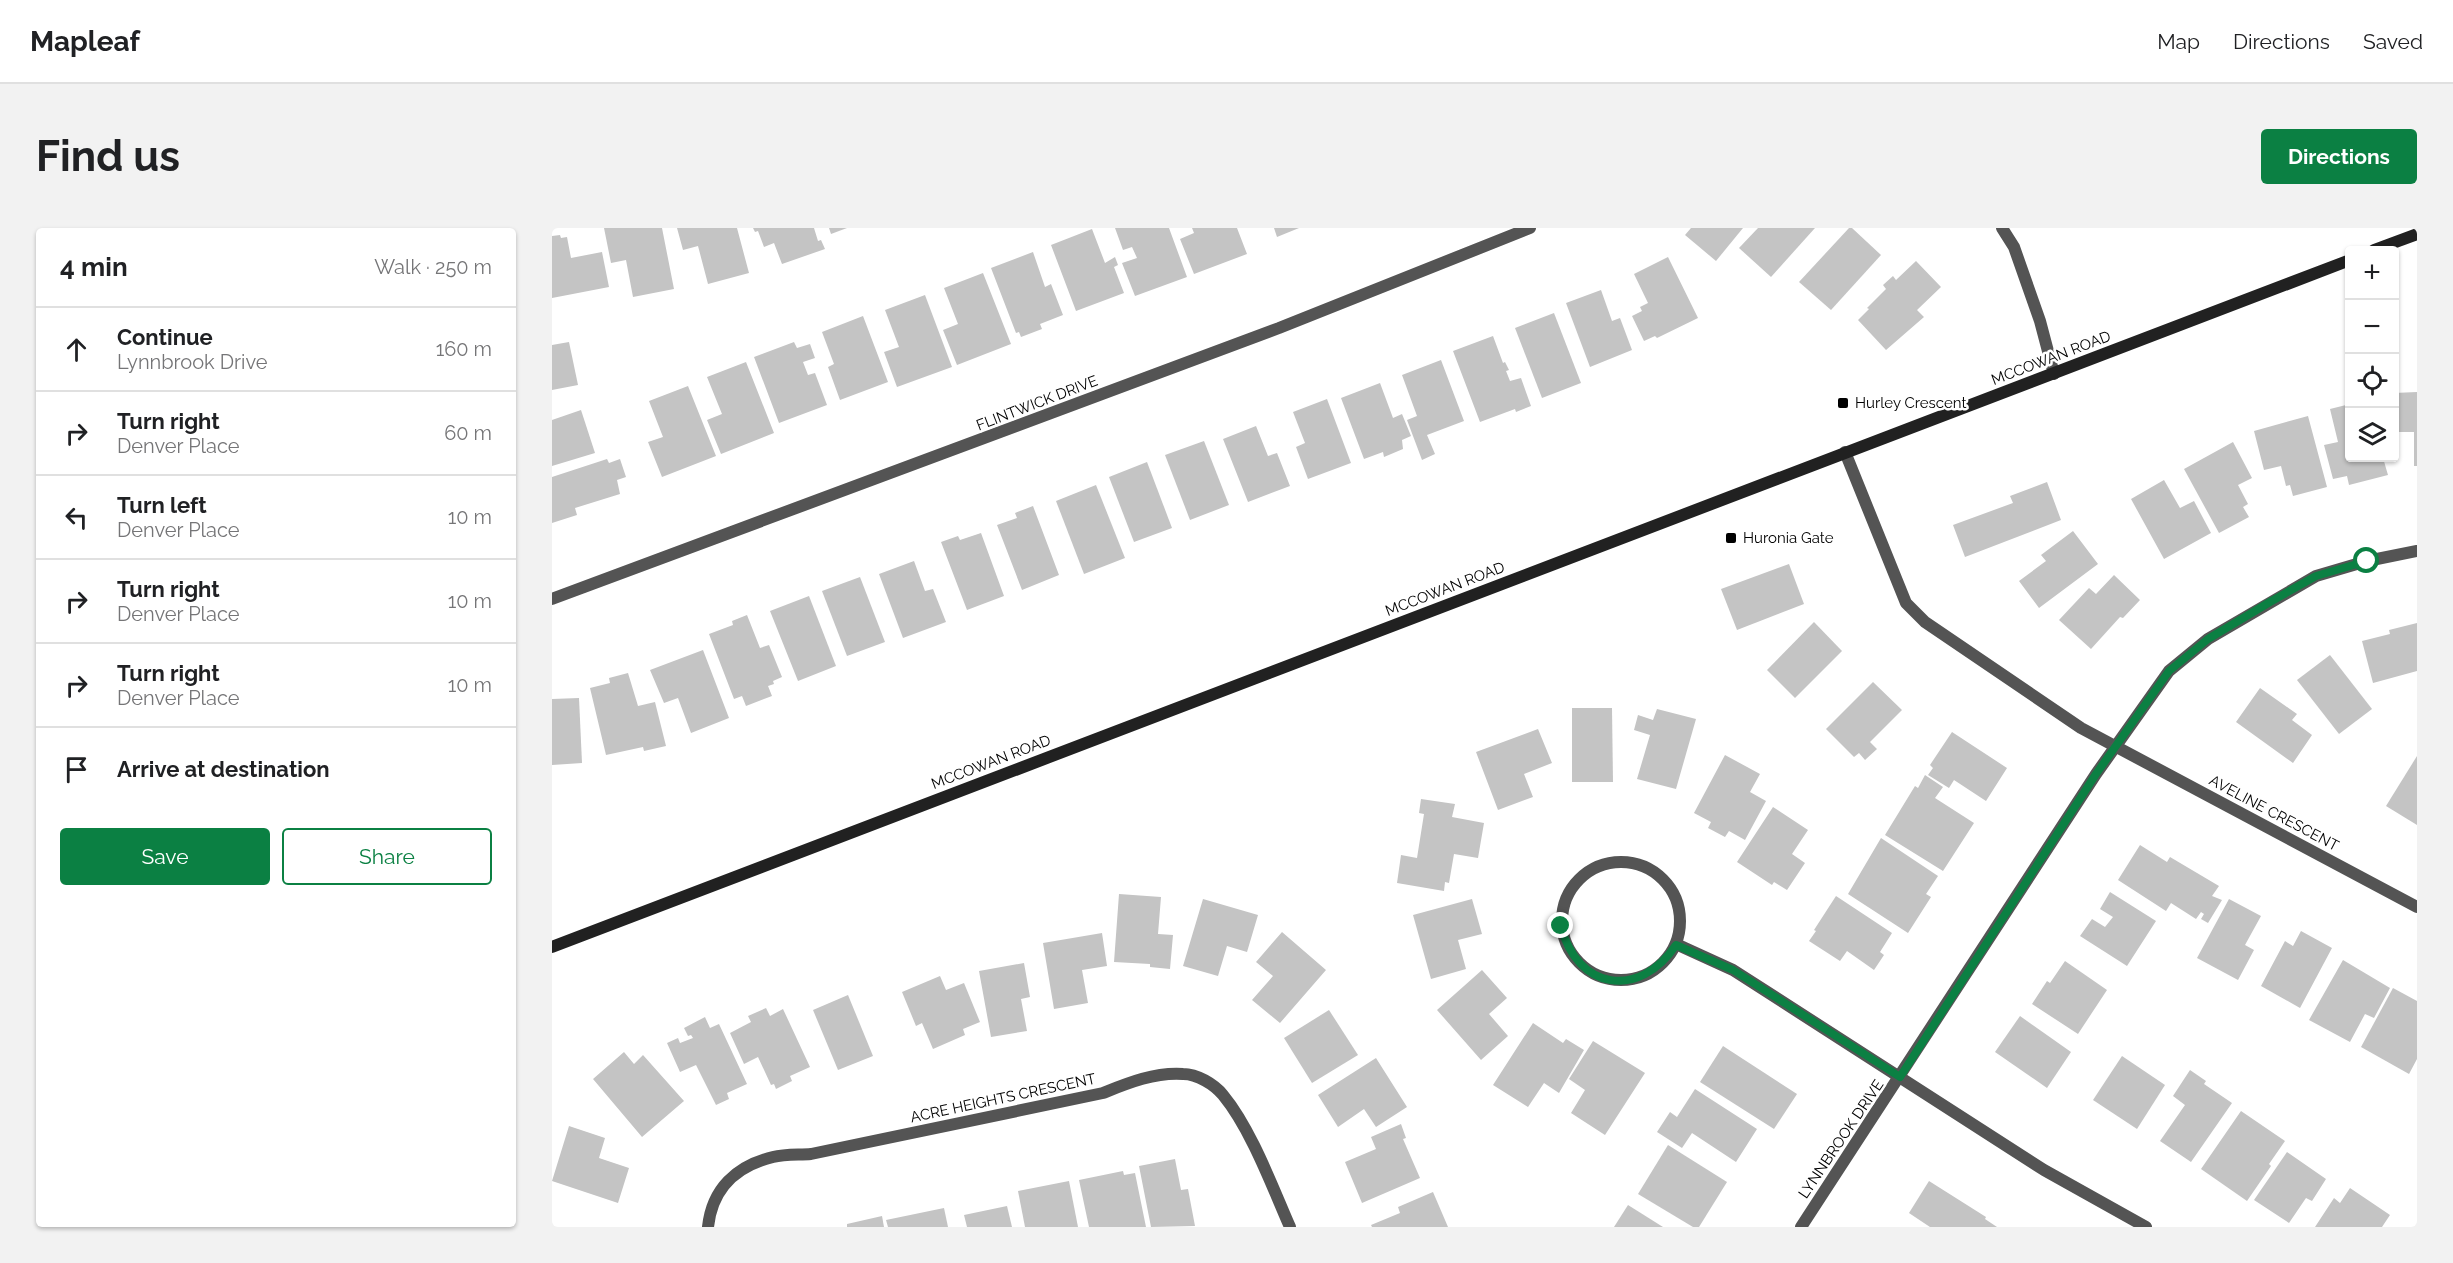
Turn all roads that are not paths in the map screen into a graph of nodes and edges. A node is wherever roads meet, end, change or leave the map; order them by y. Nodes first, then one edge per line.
1 (1530, 228) edge
2 (2002, 228) edge
3 (2417, 234) edge
4 (2385, 246) edge
5 (2345, 262) edge
6 (2054, 374) junction
7 (1845, 452) junction
8 (2417, 550) edge
9 (552, 599) edge
10 (2116, 746) junction
11 (2417, 907) edge
12 (1676, 945) junction
13 (552, 947) edge
14 (1900, 1077) junction
15 (708, 1227) edge
16 (1290, 1227) edge
17 (1801, 1227) edge
18 (2146, 1227) edge

1 - 9 street, FLINTWICK DRIVE
2 - 6 street
3 - 4 main road
5 - 6 main road, MCCOWAN ROAD
6 - 7 main road, MCCOWAN ROAD
7 - 10 street
7 - 13 main road, MCCOWAN ROAD
8 - 10 street, LYNNBROOK DRIVE
10 - 11 street, AVELINE CRESCENT
10 - 14 street, LYNNBROOK DRIVE
12 - 12 street
12 - 14 street
14 - 17 street, LYNNBROOK DRIVE
14 - 18 street
15 - 16 street, ACRE HEIGHTS CRESCENT

